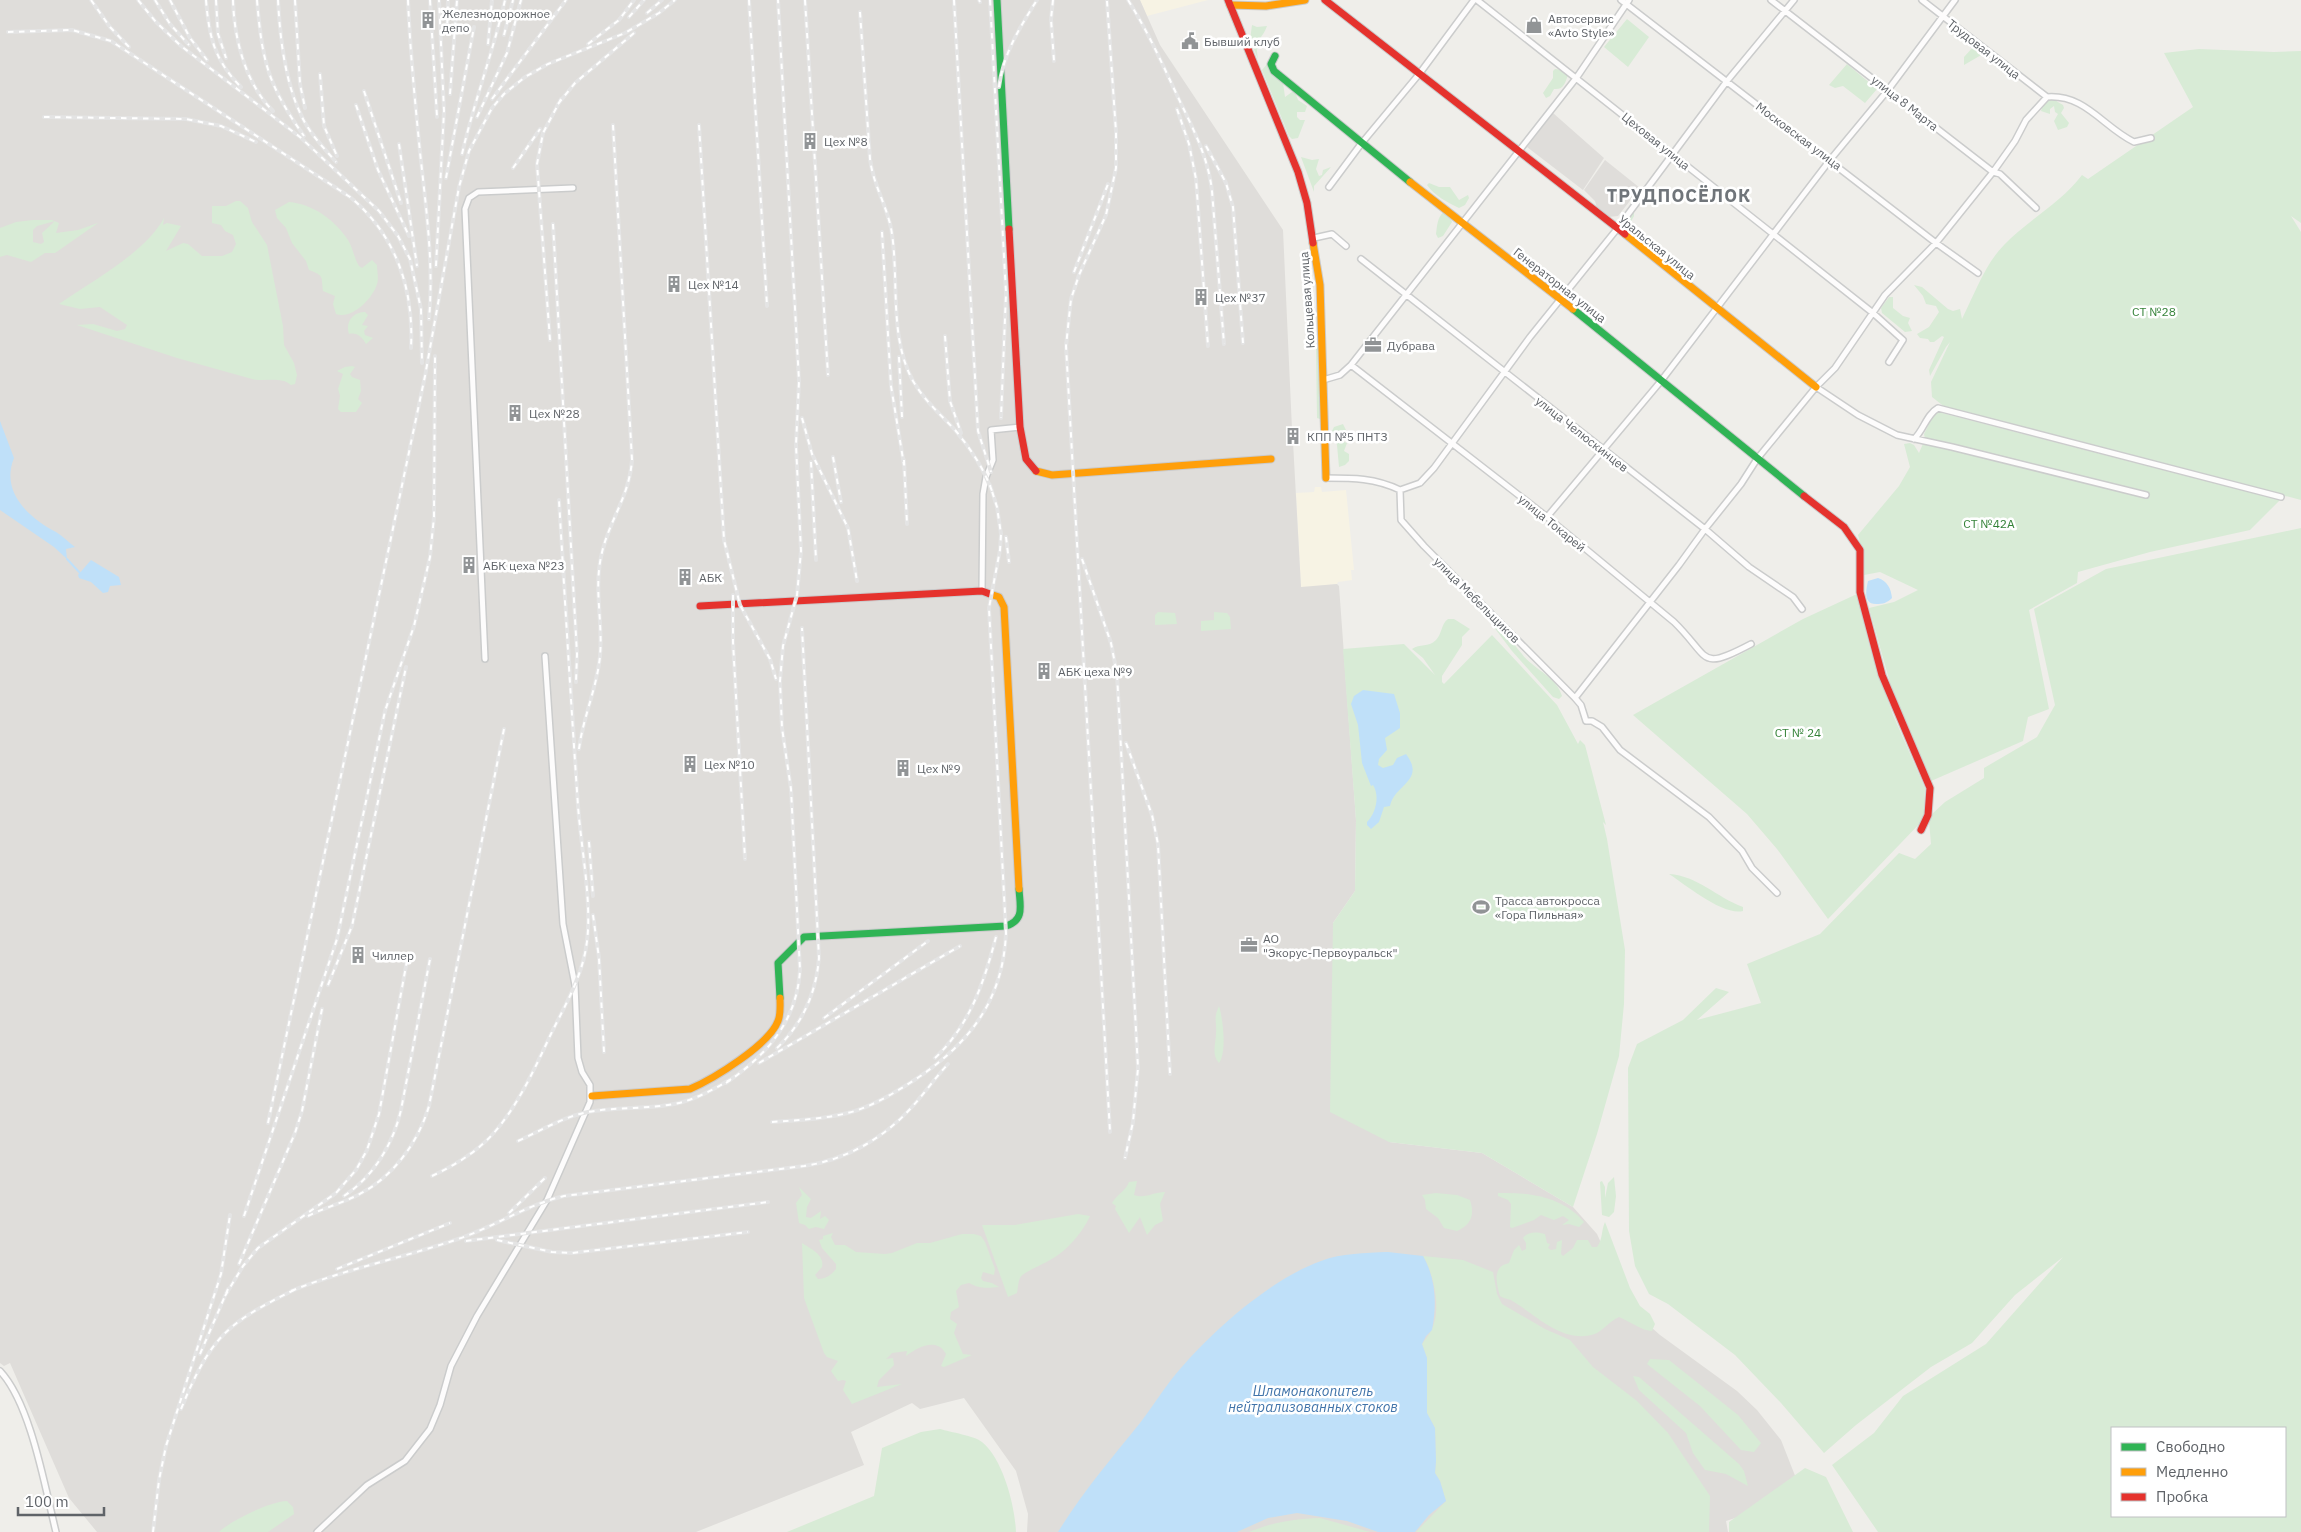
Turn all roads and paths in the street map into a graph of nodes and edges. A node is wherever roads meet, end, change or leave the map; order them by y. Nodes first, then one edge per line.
1 (997, 0) edge
2 (1305, 0) edge
3 (1325, 0) edge
4 (1476, 0) edge
5 (1621, 0) edge
6 (1771, 0) edge
7 (1794, 0) edge
8 (1922, 0) edge
9 (1954, 0) edge
10 (1628, 2) edge
11 (1229, 3) edge
12 (1785, 12) junction
13 (1942, 16) junction
14 (1275, 56) dead end
15 (1420, 73) junction
16 (1577, 77) junction
17 (1727, 81) junction
18 (1888, 90) junction
19 (2046, 97) junction
20 (2151, 138) dead end
21 (1361, 144) junction
22 (1519, 150) junction
23 (1673, 155) junction
24 (1830, 160) junction
25 (1993, 172) junction
26 (573, 188) dead end
27 (1329, 188) dead end
28 (2036, 208) dead end
29 (1461, 222) junction
30 (1617, 229) junction
31 (1775, 234) junction
32 (1314, 238) junction
33 (1936, 243) junction
34 (1346, 246) dead end
35 (1361, 258) dead end
36 (1978, 273) dead end
37 (1406, 294) junction
38 (1561, 299) junction
39 (1718, 309) junction
40 (1873, 313) junction
41 (1889, 362) dead end
42 (1351, 365) junction
43 (1504, 373) junction
44 (1323, 380) junction
45 (1661, 381) junction
46 (1816, 388) junction
47 (1020, 427) junction
48 (1914, 440) junction
49 (1450, 444) junction
50 (1602, 450) junction
51 (1271, 459) dead end
52 (1757, 460) junction
53 (1326, 478) joint
54 (1400, 490) junction
55 (2146, 495) dead end
56 (2281, 497) dead end
57 (1547, 517) junction
58 (1705, 529) junction
59 (982, 591) junction
60 (1650, 602) junction
61 (700, 606) dead end
62 (1802, 609) dead end
63 (1751, 644) dead end
64 (545, 656) dead end
65 (485, 659) dead end
66 (1575, 698) junction
67 (1921, 830) dead end
68 (1778, 894) dead end
69 (592, 1096) junction
70 (0, 1372) edge
71 (56, 1532) edge
72 (317, 1532) edge

1 - 47 street
2 - 11 street
3 - 15 street, Уральская улица
4 - 15 street
4 - 16 street, Цеховая улица
5 - 10 street, Московская улица
6 - 12 street, улица 8 Марта
7 - 12 street
8 - 13 street, Трудовая улица
9 - 13 street
10 - 16 street
10 - 17 street, Московская улица
11 - 32 street, Кольцевая улица
12 - 17 street
12 - 18 street, улица 8 Марта
13 - 18 street
13 - 19 street, Трудовая улица
14 - 21 street, Генераторная улица
15 - 21 street
15 - 22 street, Уральская улица
16 - 22 street
16 - 23 street, Цеховая улица
17 - 23 street
17 - 24 street, Московская улица
18 - 24 street
18 - 25 street, улица 8 Марта
19 - 20 street
19 - 25 street
21 - 27 street
21 - 29 street, Генераторная улица
22 - 29 street
22 - 30 street, Уральская улица
23 - 30 street
23 - 31 street, Цеховая улица
24 - 31 street
24 - 33 street, Московская улица
25 - 28 street, улица 8 Марта
25 - 33 street
26 - 65 street
29 - 37 street
29 - 38 street, Генераторная улица
30 - 38 street
30 - 39 street, Уральская улица
31 - 39 street
31 - 40 street, Цеховая улица
32 - 34 street
32 - 44 street, Кольцевая улица
33 - 36 street, Московская улица
33 - 40 street
35 - 37 street, улица Челюскинцев
37 - 42 street
37 - 43 street, улица Челюскинцев
38 - 43 street
38 - 45 street, Генераторная улица
39 - 45 street
39 - 46 street, Уральская улица
40 - 41 street, Цеховая улица
40 - 46 street
42 - 44 street
42 - 49 street, улица Токарей
43 - 49 street
43 - 50 street, улица Челюскинцев
44 - 53 street, Кольцевая улица
45 - 50 street
45 - 52 street, Генераторная улица
46 - 48 street, Уральская улица
46 - 52 street
47 - 51 street
47 - 59 street
48 - 55 street, Уральская улица
48 - 56 street
49 - 54 street
49 - 57 street, улица Токарей
50 - 57 street
50 - 58 street, улица Челюскинцев
52 - 58 street
52 - 67 street, Генераторная улица
53 - 54 street, Кольцевая улица
54 - 66 street, улица Мебельщиков
57 - 60 street, улица Токарей
58 - 60 street
58 - 62 street, улица Челюскинцев
59 - 61 street
59 - 69 street
60 - 63 street, улица Токарей
60 - 66 street
64 - 69 street
66 - 68 street, улица Мебельщиков
69 - 72 street
70 - 71 street

